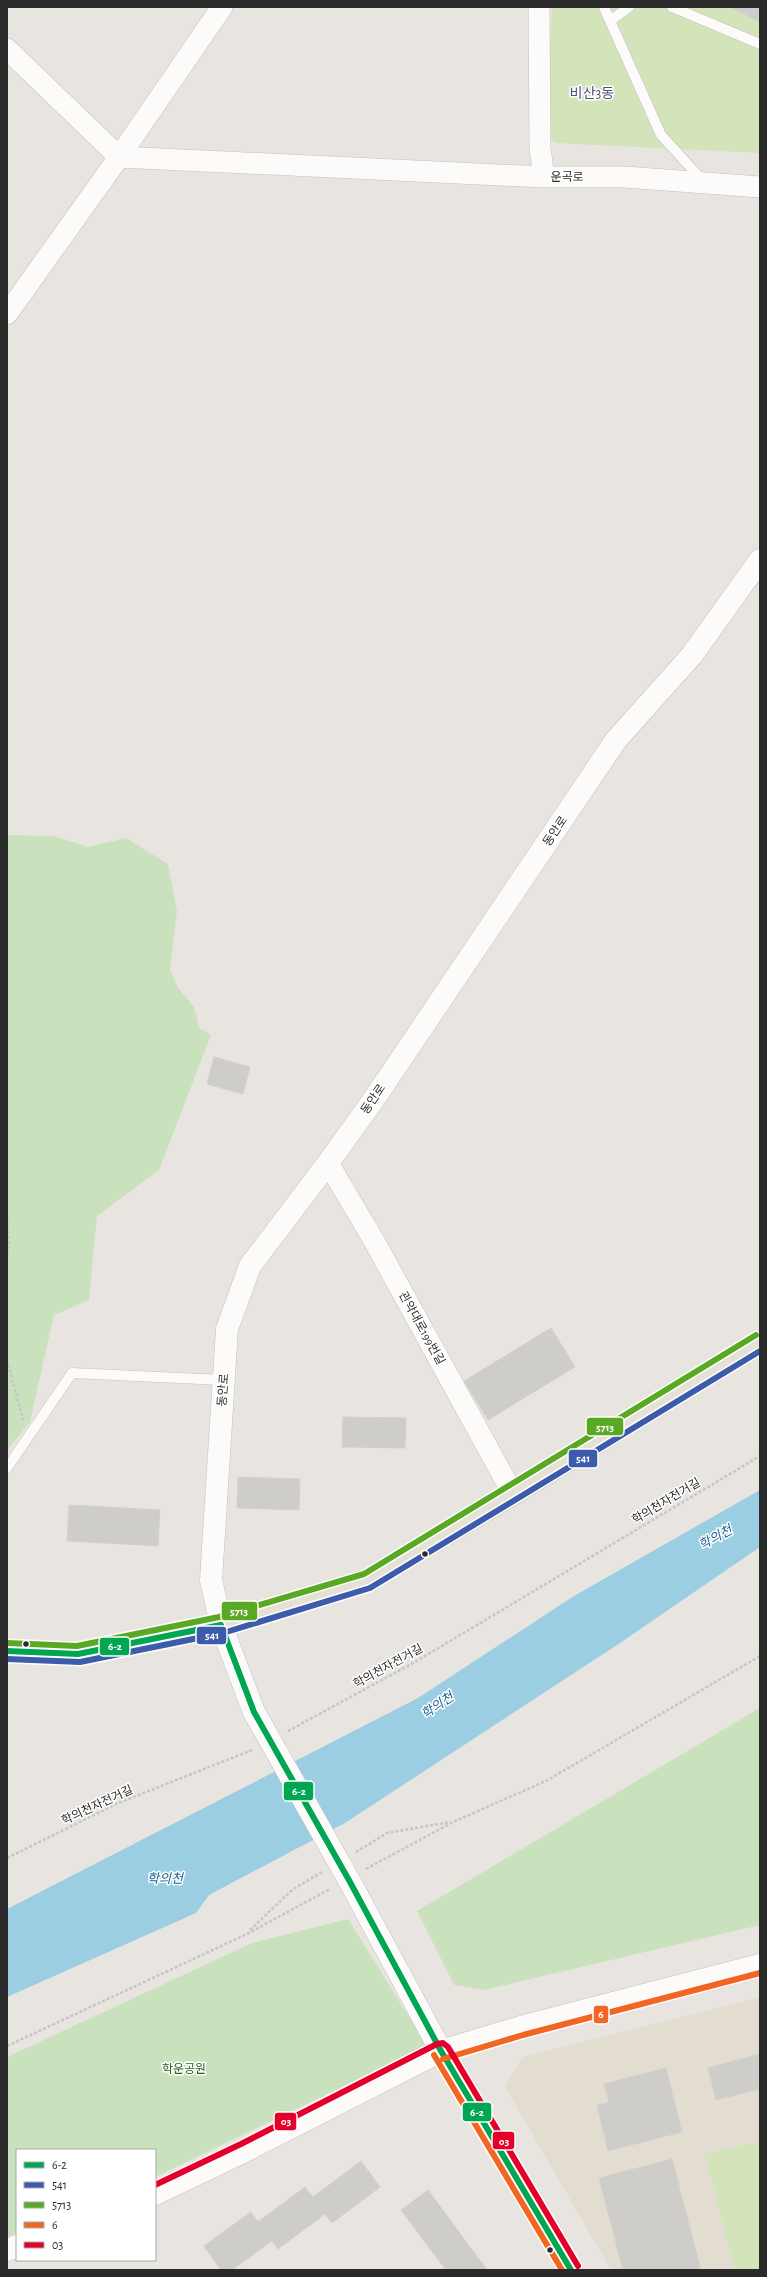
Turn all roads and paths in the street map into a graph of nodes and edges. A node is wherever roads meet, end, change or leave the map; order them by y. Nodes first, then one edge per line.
1 (222, 7) edge
2 (539, 7) edge
3 (604, 7) edge
4 (629, 7) edge
5 (672, 7) edge
6 (610, 21) junction
7 (760, 44) edge
8 (7, 49) edge
9 (118, 157) junction
10 (544, 177) junction
11 (705, 184) junction
12 (760, 187) edge
13 (7, 314) edge
14 (760, 560) edge
15 (328, 1164) junction
16 (7, 1216) edge
17 (7, 1260) edge
18 (760, 1342) edge
19 (7, 1360) edge
20 (223, 1380) junction
21 (28, 1437) junction
22 (760, 1456) edge
23 (7, 1468) edge
24 (513, 1494) junction
25 (221, 1625) junction
26 (7, 1651) edge
27 (760, 1656) edge
28 (287, 1732) dead end
29 (260, 1747) dead end
30 (7, 1858) edge
31 (349, 1879) junction
32 (760, 1965) edge
33 (7, 2046) edge
34 (442, 2051) junction
35 (156, 2194) edge
36 (571, 2270) edge

1 - 9 street
2 - 10 street, 운곡로
3 - 6 lane
4 - 6 lane
5 - 7 lane
6 - 11 lane
8 - 9 street
9 - 10 street
9 - 13 street
10 - 11 street, 운곡로
11 - 12 street, 운곡로
14 - 15 street, 동안로
15 - 20 street, 동안로
15 - 24 street, 관악대로199번길
16 - 17 path
18 - 24 main road
19 - 21 path
20 - 21 lane
20 - 25 street, 동안로
21 - 23 lane
22 - 28 path, 학의천자전거길
24 - 25 main road
25 - 26 main road
25 - 31 street, 동안로, bridge
27 - 31 path
29 - 30 path, 학의천자전거길
31 - 33 path
31 - 34 street
32 - 34 street
34 - 35 street
34 - 36 street

